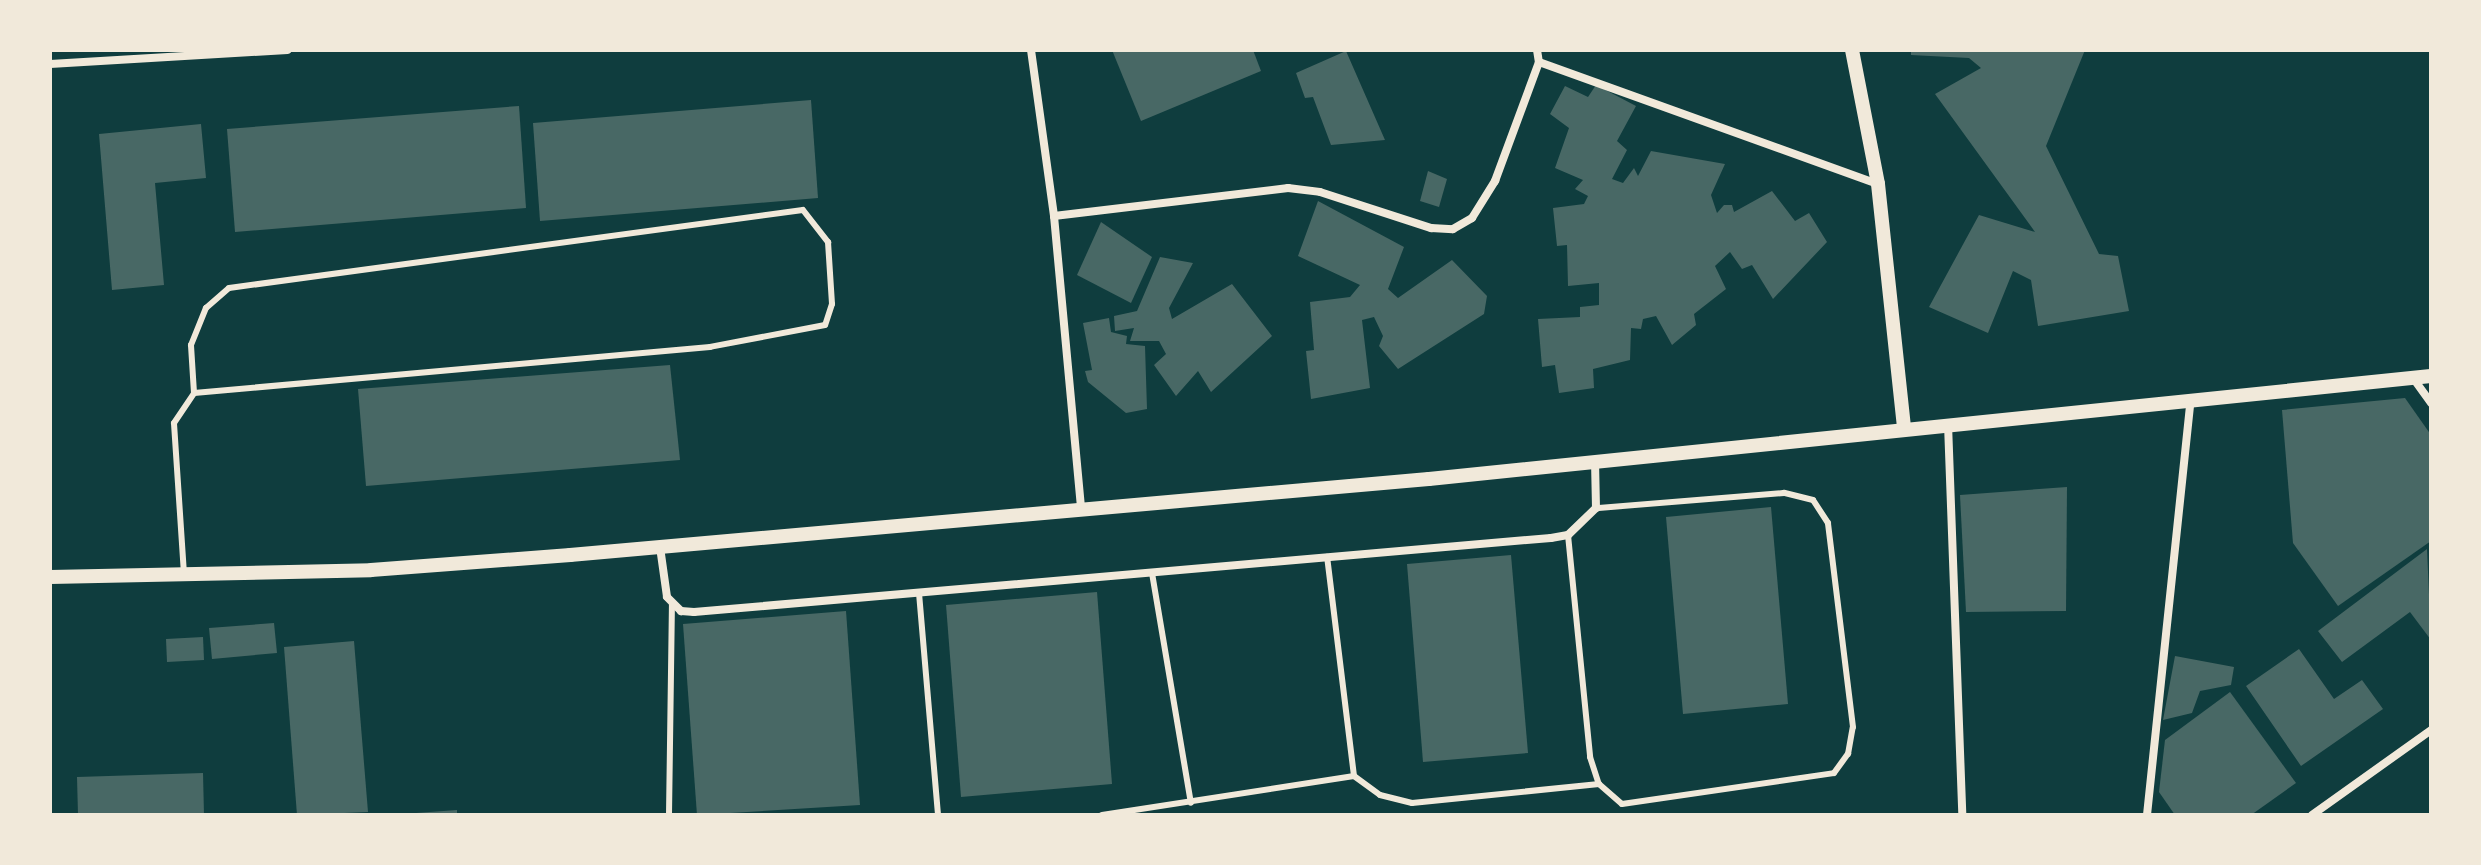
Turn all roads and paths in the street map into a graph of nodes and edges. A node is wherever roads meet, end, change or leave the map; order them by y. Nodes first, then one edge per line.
1 (288, 50) edge
2 (1031, 50) edge
3 (1537, 50) edge
4 (1852, 50) edge
5 (213, 54) edge
6 (1539, 62) junction
7 (50, 64) edge
8 (1878, 184) junction
9 (1054, 216) junction
10 (2431, 376) edge
11 (2413, 378) junction
12 (194, 393) junction
13 (2190, 403) junction
14 (2431, 403) edge
15 (1948, 423) junction
16 (1904, 429) junction
17 (1595, 462) junction
18 (1081, 506) junction
19 (1596, 508) junction
20 (1568, 535) junction
21 (660, 546) junction
22 (1327, 557) junction
23 (1152, 573) junction
24 (50, 577) edge
25 (184, 577) junction
26 (919, 593) junction
27 (672, 604) junction
28 (2431, 730) edge
29 (1354, 776) junction
30 (1599, 784) junction
31 (1191, 803) junction
32 (669, 815) edge
33 (938, 815) edge
34 (1102, 815) edge
35 (1962, 815) edge
36 (2147, 815) edge
37 (2312, 815) edge

1 - 5 street
2 - 9 street
3 - 6 street
4 - 8 street
5 - 7 street
6 - 8 street
6 - 9 street
8 - 16 street
9 - 18 street
10 - 11 street
11 - 13 street
11 - 14 street
12 - 12 lane
12 - 25 lane
13 - 15 street
13 - 36 street
15 - 16 street
15 - 35 street
16 - 17 street
17 - 18 street
17 - 19 street
18 - 21 street
19 - 20 street
19 - 30 lane
20 - 22 street
20 - 30 lane
21 - 25 street
21 - 27 street
22 - 23 street
22 - 29 lane
23 - 26 street
23 - 31 lane
24 - 25 street
26 - 27 street
26 - 33 lane
27 - 32 lane
28 - 37 street
29 - 30 lane
29 - 31 lane
31 - 34 lane

